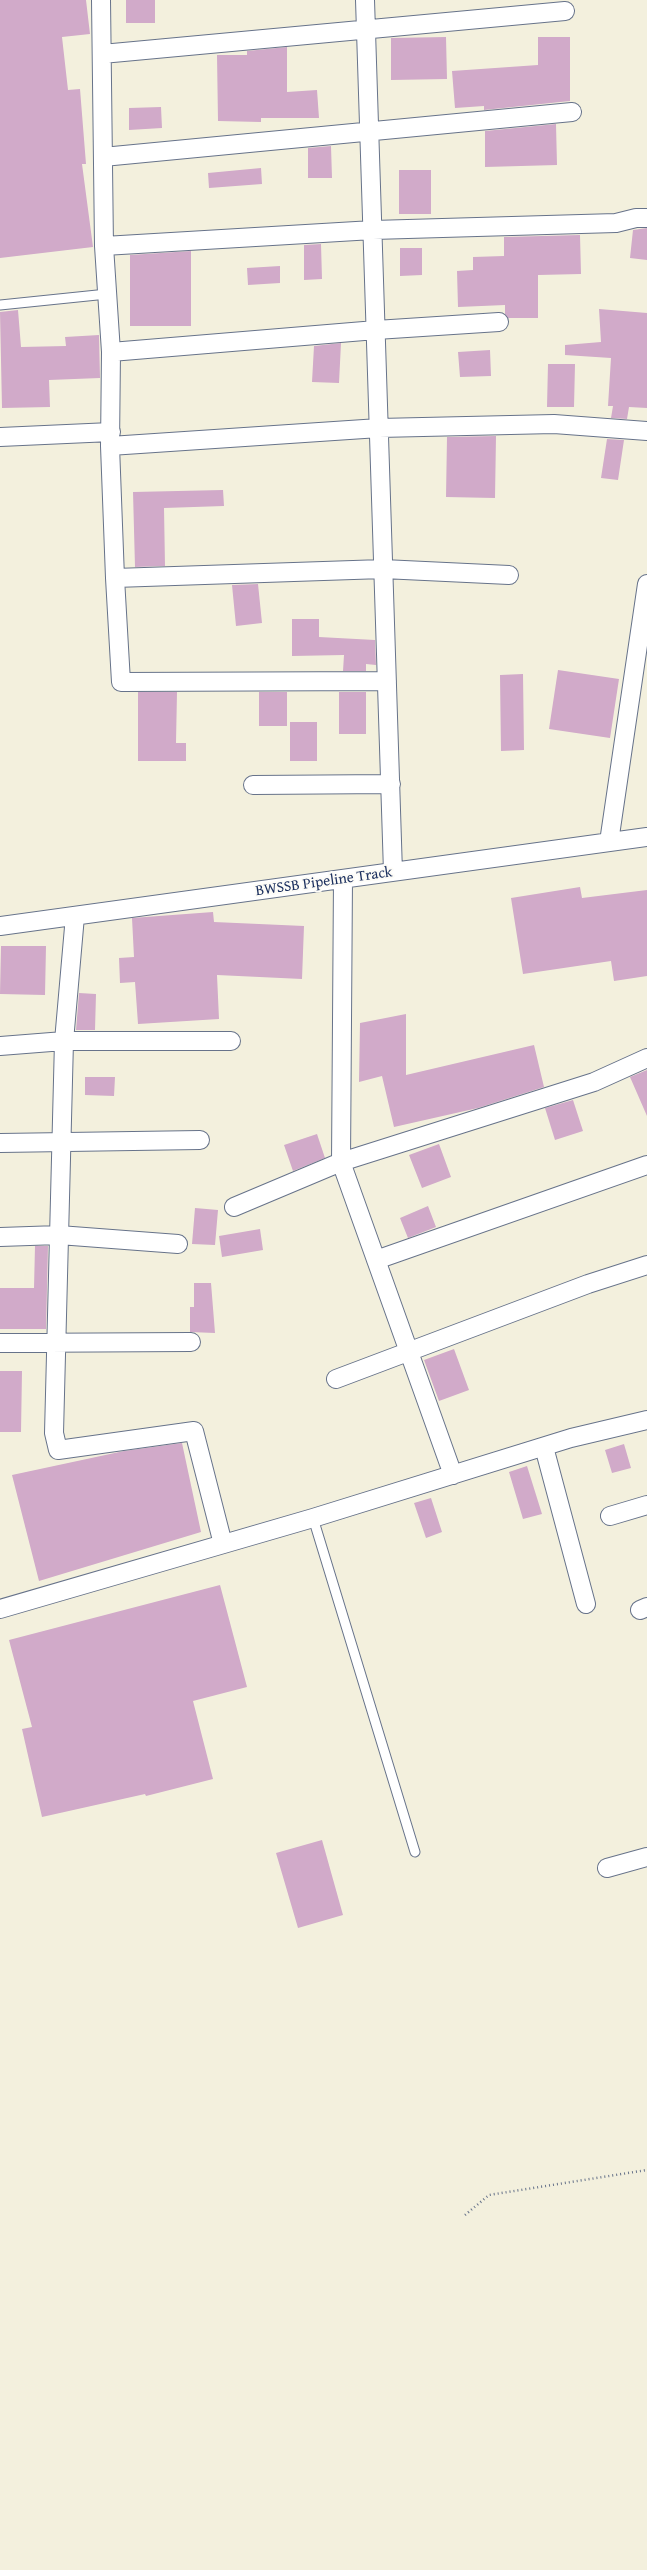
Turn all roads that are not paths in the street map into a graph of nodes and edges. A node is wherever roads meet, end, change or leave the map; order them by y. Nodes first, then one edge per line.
1 (101, 0) edge
2 (365, 0) edge
3 (564, 11) dead end
4 (366, 29) junction
5 (102, 54) junction
6 (572, 112) dead end
7 (369, 131) junction
8 (103, 157) junction
9 (647, 218) edge
10 (373, 230) junction
11 (104, 246) junction
12 (107, 294) junction
13 (0, 305) edge
14 (499, 322) dead end
15 (376, 330) junction
16 (112, 352) junction
17 (379, 428) junction
18 (647, 431) edge
19 (0, 437) edge
20 (111, 439) junction
21 (383, 569) junction
22 (509, 575) dead end
23 (114, 578) junction
24 (647, 584) edge
25 (387, 681) junction
26 (390, 784) junction
27 (253, 785) dead end
28 (647, 837) edge
29 (609, 842) junction
30 (393, 872) junction
31 (343, 879) junction
32 (75, 916) junction
33 (0, 926) edge
34 (64, 1041) junction
35 (231, 1042) dead end
36 (0, 1046) edge
37 (647, 1058) edge
38 (200, 1140) dead end
39 (62, 1142) junction
40 (0, 1143) edge
41 (341, 1162) junction
42 (647, 1164) edge
43 (234, 1207) dead end
44 (59, 1235) junction
45 (0, 1237) edge
46 (178, 1244) dead end
47 (376, 1260) junction
48 (647, 1265) edge
49 (191, 1342) dead end
50 (0, 1343) edge
51 (56, 1344) junction
52 (410, 1351) junction
53 (336, 1379) dead end
54 (647, 1420) edge
55 (544, 1447) junction
56 (453, 1475) junction
57 (647, 1506) edge
58 (610, 1516) dead end
59 (313, 1518) junction
60 (223, 1544) junction
61 (586, 1604) dead end
62 (0, 1609) edge
63 (415, 1852) dead end
64 (647, 1857) edge
65 (606, 1868) dead end

1 - 5 street
2 - 4 street
3 - 4 street
4 - 5 street
4 - 7 street
5 - 8 street
6 - 7 street
7 - 8 street
7 - 10 street
8 - 11 street
9 - 10 street
10 - 11 street
10 - 15 street
11 - 12 street
12 - 13 lane
12 - 16 street
14 - 15 street
15 - 16 street
15 - 17 street
16 - 20 street
17 - 18 street
17 - 20 street
17 - 21 street
19 - 20 street
20 - 23 street
21 - 22 street
21 - 23 street
21 - 25 street
23 - 25 street
24 - 29 street
25 - 26 street
26 - 27 street
26 - 30 street
28 - 29 street, BWSSB Pipeline Track
29 - 30 street, BWSSB Pipeline Track
30 - 31 street, BWSSB Pipeline Track
31 - 32 street, BWSSB Pipeline Track
31 - 41 street
32 - 33 street, BWSSB Pipeline Track
32 - 34 street
34 - 35 street
34 - 36 street
34 - 39 street
37 - 41 street
38 - 39 street
39 - 40 street
39 - 44 street
41 - 43 street
41 - 47 street
42 - 47 street
44 - 45 street
44 - 46 street
44 - 51 street
47 - 52 street
48 - 52 street
49 - 51 street
50 - 51 street
51 - 60 street
52 - 53 street
52 - 56 street
54 - 55 street
55 - 56 street
55 - 61 street
56 - 59 street
57 - 58 street
59 - 60 street
59 - 63 lane
60 - 62 street
64 - 65 street

